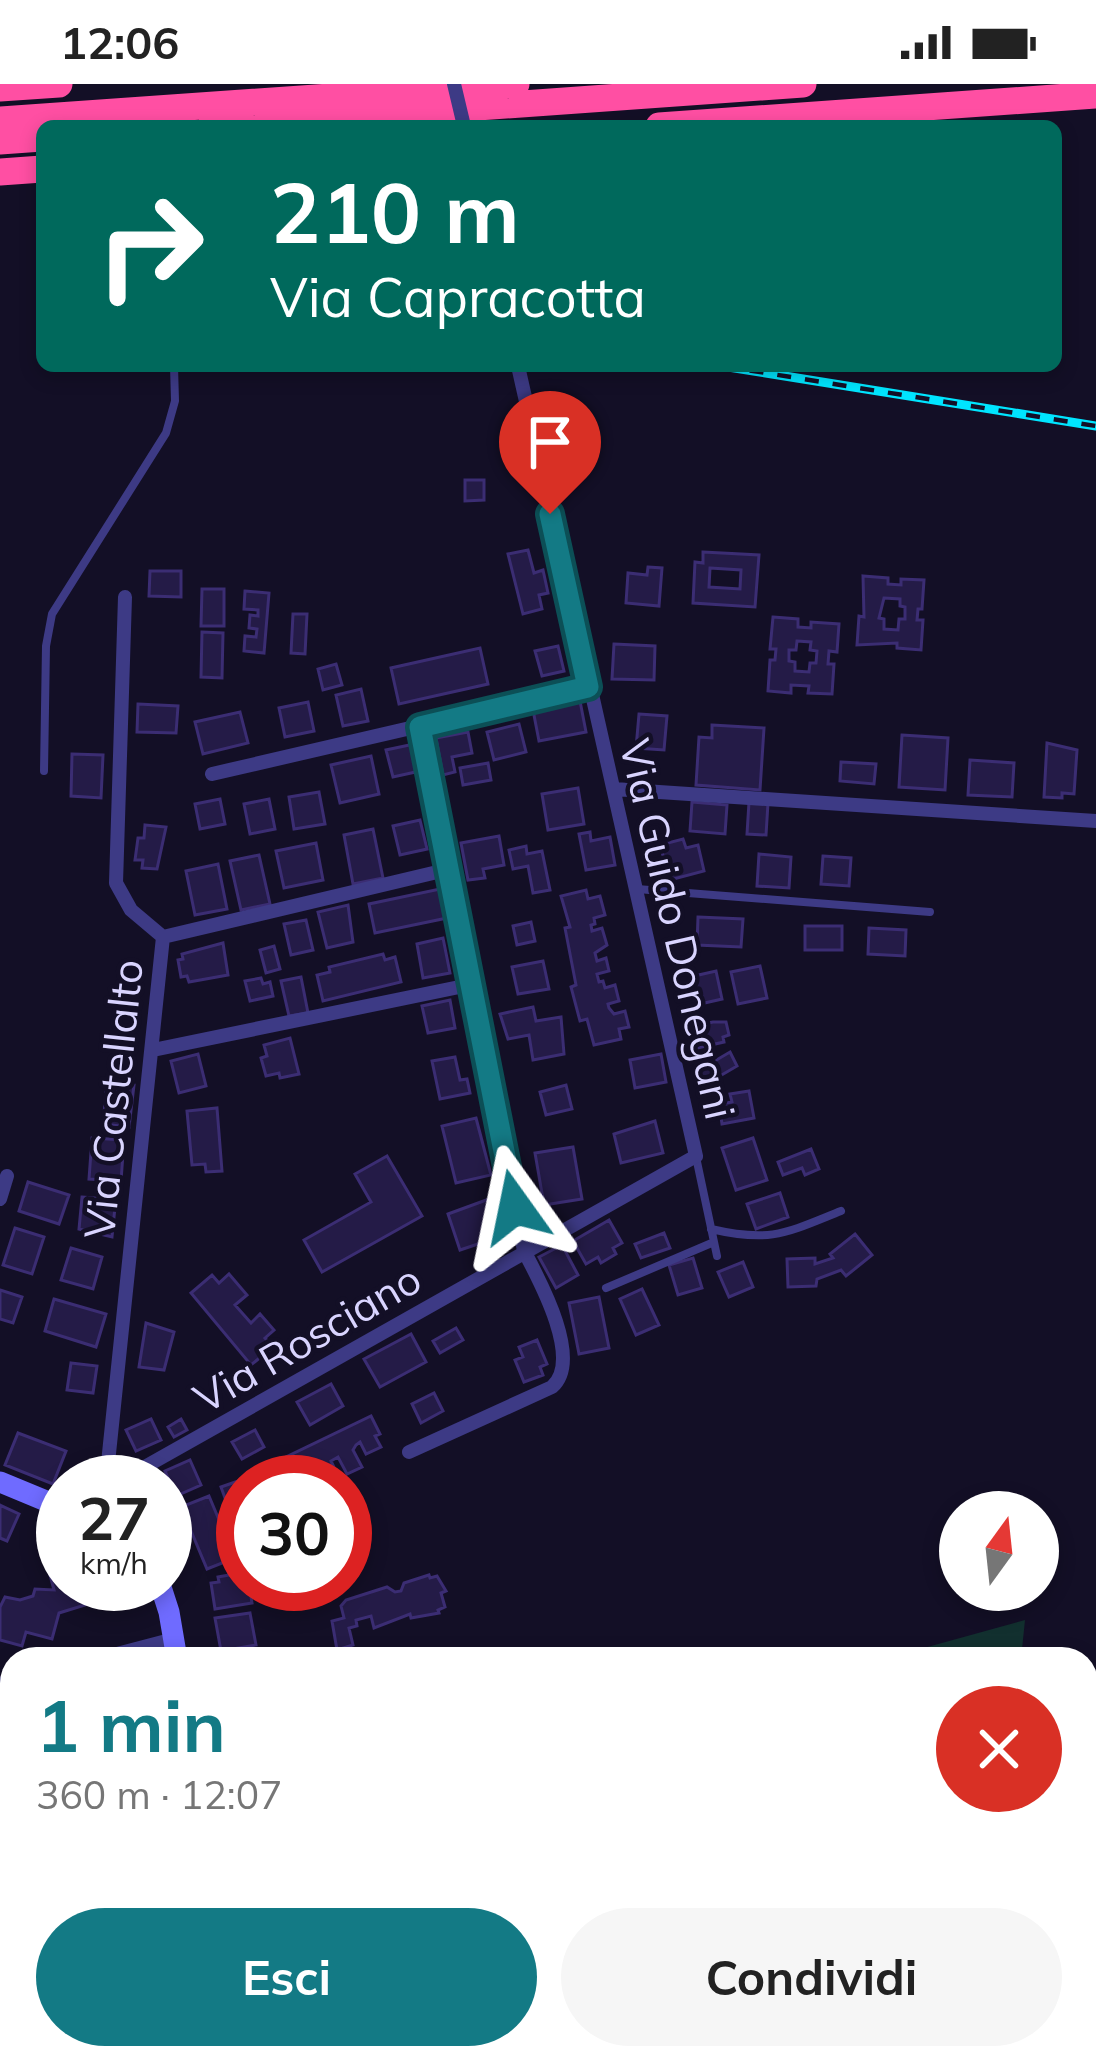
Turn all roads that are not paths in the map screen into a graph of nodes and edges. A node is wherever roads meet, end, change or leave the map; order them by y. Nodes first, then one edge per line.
1 (59, 84) edge
2 (454, 84) edge
3 (516, 84) edge
4 (803, 84) edge
5 (0, 88) edge
6 (1096, 94) edge
7 (0, 120) edge
8 (296, 120) edge
9 (463, 120) edge
10 (741, 120) edge
11 (36, 138) edge
12 (0, 141) edge
13 (36, 170) edge
14 (0, 172) edge
15 (174, 372) edge
16 (520, 372) edge
17 (125, 597) dead end
18 (588, 687) junction
19 (420, 727) junction
20 (44, 771) dead end
21 (212, 774) dead end
22 (614, 789) junction
23 (1096, 821) edge
24 (450, 869) junction
25 (637, 889) junction
26 (931, 912) dead end
27 (163, 937) junction
28 (469, 985) junction
29 (153, 1050) junction
30 (696, 1156) junction
31 (7, 1176) dead end
32 (0, 1199) edge
33 (841, 1211) dead end
34 (711, 1228) junction
35 (713, 1242) junction
36 (524, 1251) junction
37 (717, 1256) dead end
38 (606, 1288) dead end
39 (409, 1452) dead end
40 (106, 1455) edge
41 (177, 1455) edge
42 (0, 1482) edge
43 (36, 1497) edge
44 (167, 1611) edge
45 (176, 1647) edge

1 - 5 highway
2 - 9 street, bridge
3 - 7 highway
4 - 8 highway
6 - 10 highway
11 - 12 highway
13 - 14 highway
15 - 20 lane
16 - 18 street, Via Guido Donegani
17 - 27 street, Via Castellalto
18 - 19 street
18 - 22 street, Via Guido Donegani
19 - 21 street
19 - 24 street
22 - 23 street
22 - 25 street, Via Guido Donegani
24 - 27 street
24 - 28 street
25 - 26 lane
25 - 30 street, Via Guido Donegani
27 - 29 street, Via Castellalto
28 - 29 street
28 - 36 street
29 - 40 street, Via Castellalto
30 - 34 lane
30 - 36 street, Via Rosciano
31 - 32 street
33 - 34 lane
34 - 35 lane
35 - 37 lane
35 - 38 lane
36 - 39 street
36 - 41 street, Via Rosciano
42 - 43 street
44 - 45 street

